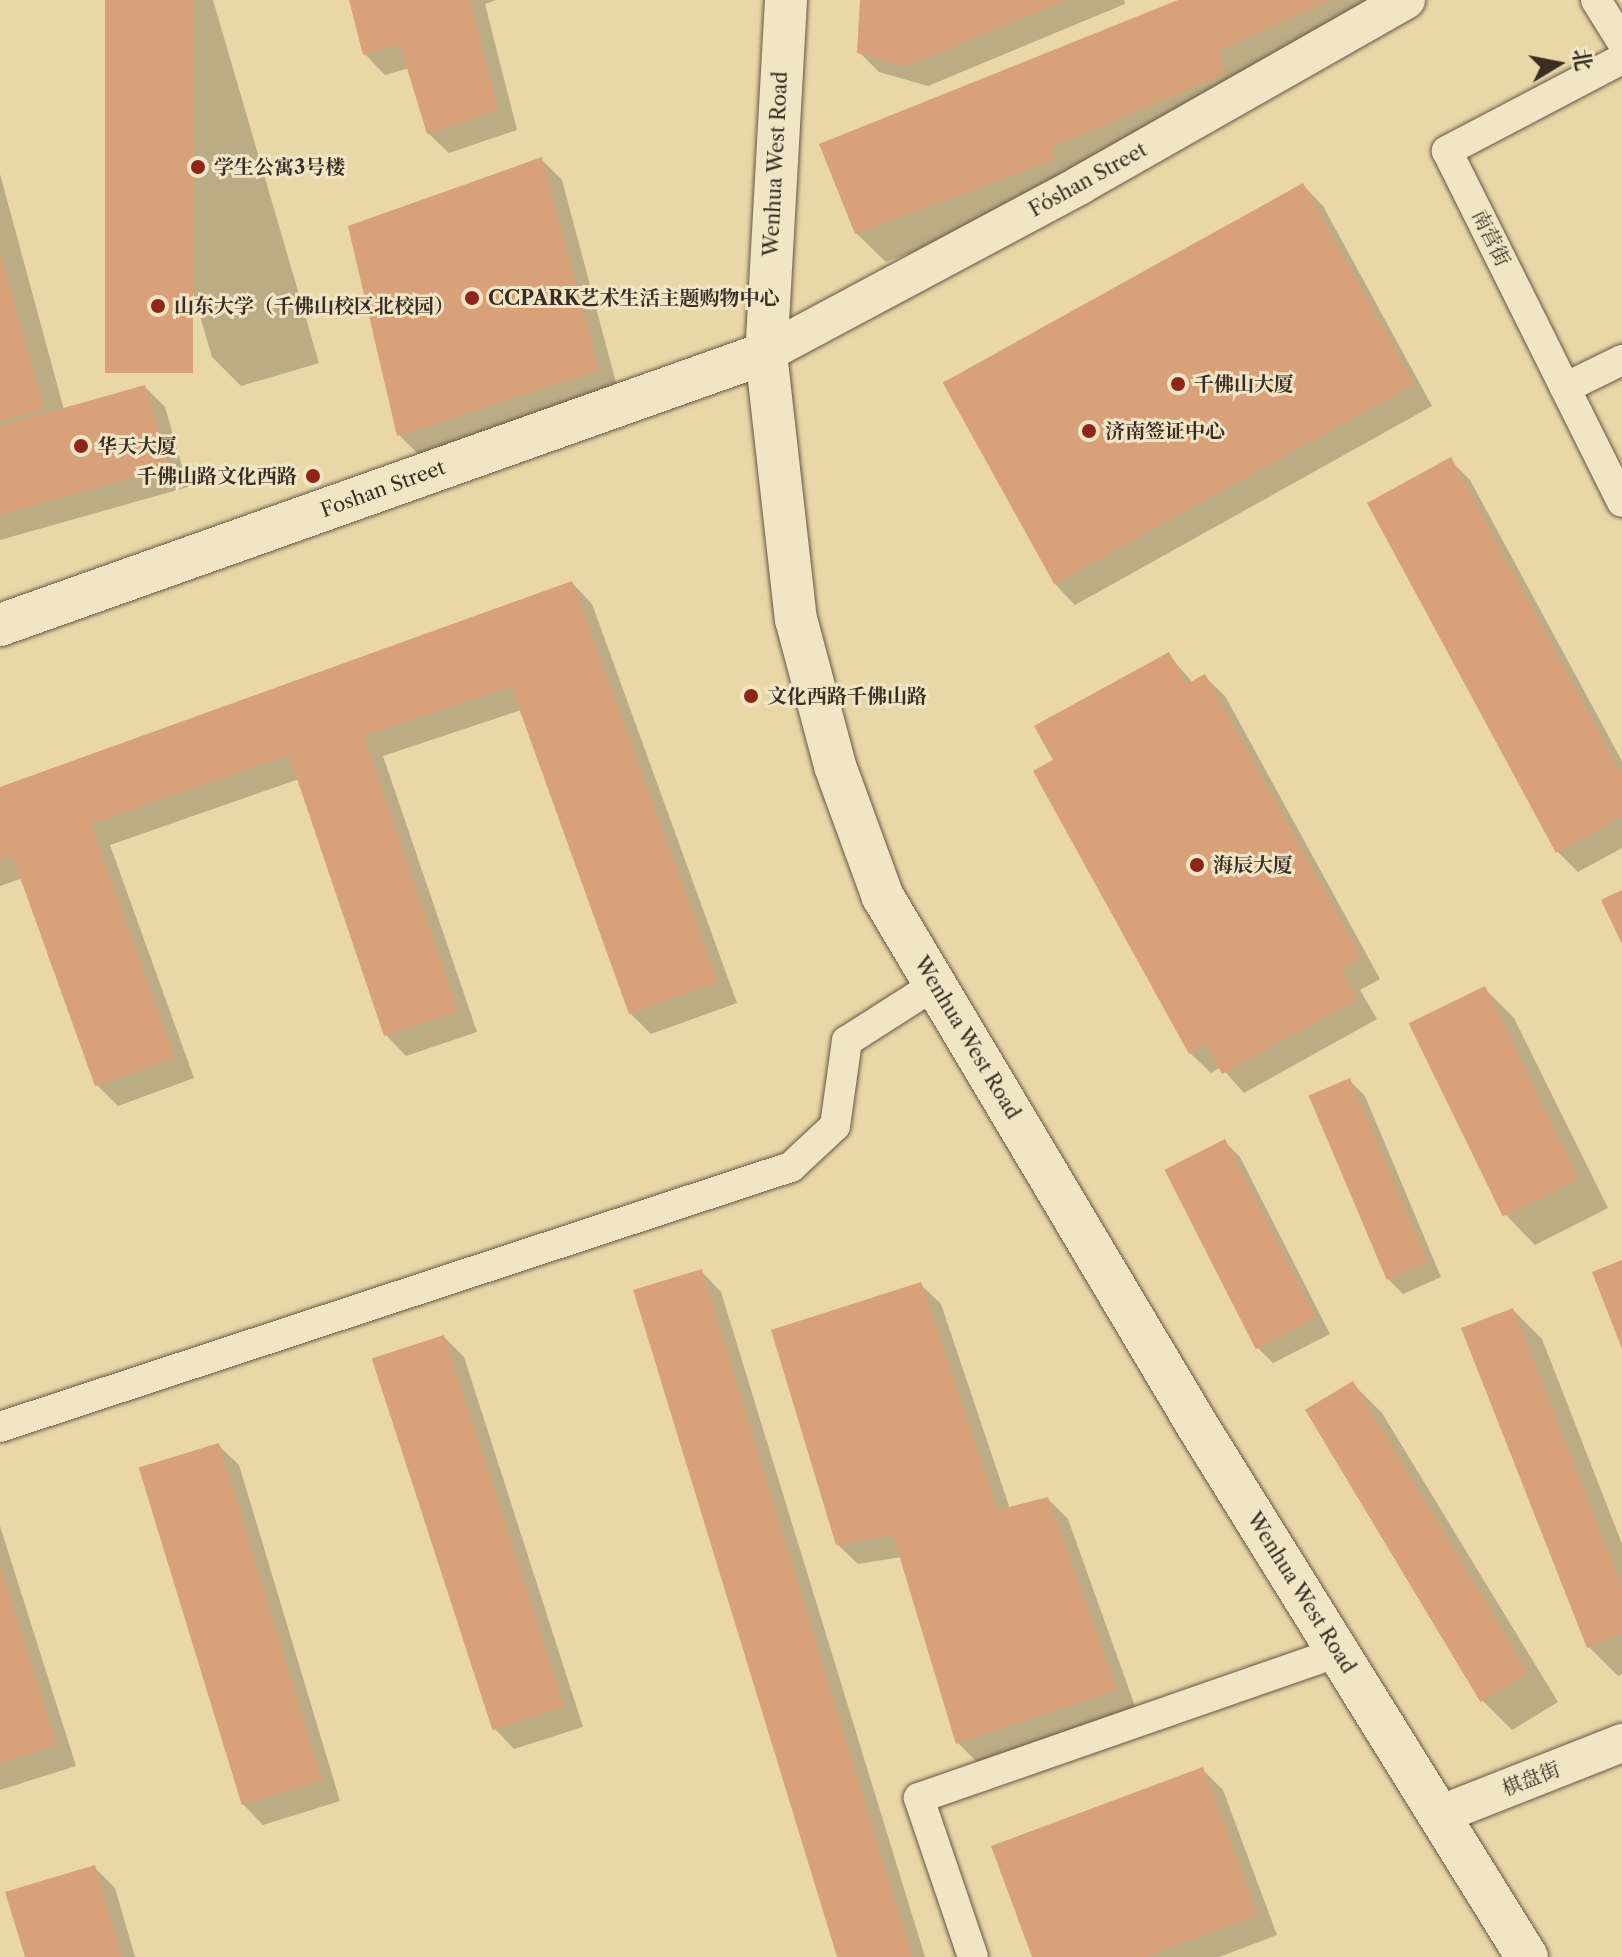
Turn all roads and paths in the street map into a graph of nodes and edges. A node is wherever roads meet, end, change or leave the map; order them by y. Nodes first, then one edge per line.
1 (786, 0) edge
2 (1406, 0) edge
3 (1596, 0) edge
4 (1622, 42) edge
5 (1622, 59) edge
6 (766, 353) junction
7 (1622, 360) edge
8 (1565, 388) junction
9 (1622, 502) edge
10 (0, 625) edge
11 (936, 984) junction
12 (0, 1427) edge
13 (1338, 1652) junction
14 (1622, 1743) edge
15 (1439, 1815) junction
16 (973, 1957) edge
17 (1527, 1957) edge

1 - 6 main road, Wenhua West Road
2 - 6 street, Fóshan Street
3 - 4 street
5 - 8 street, 南营街
6 - 10 main road, Foshan Street
6 - 11 main road, Wenhua West Road
7 - 8 street
8 - 9 street, 南营街
11 - 12 street
11 - 13 main road, Wenhua West Road
13 - 15 main road, Wenhua West Road
13 - 16 street
14 - 15 street, 棋盘街
15 - 17 main road, Wenhua West Road

